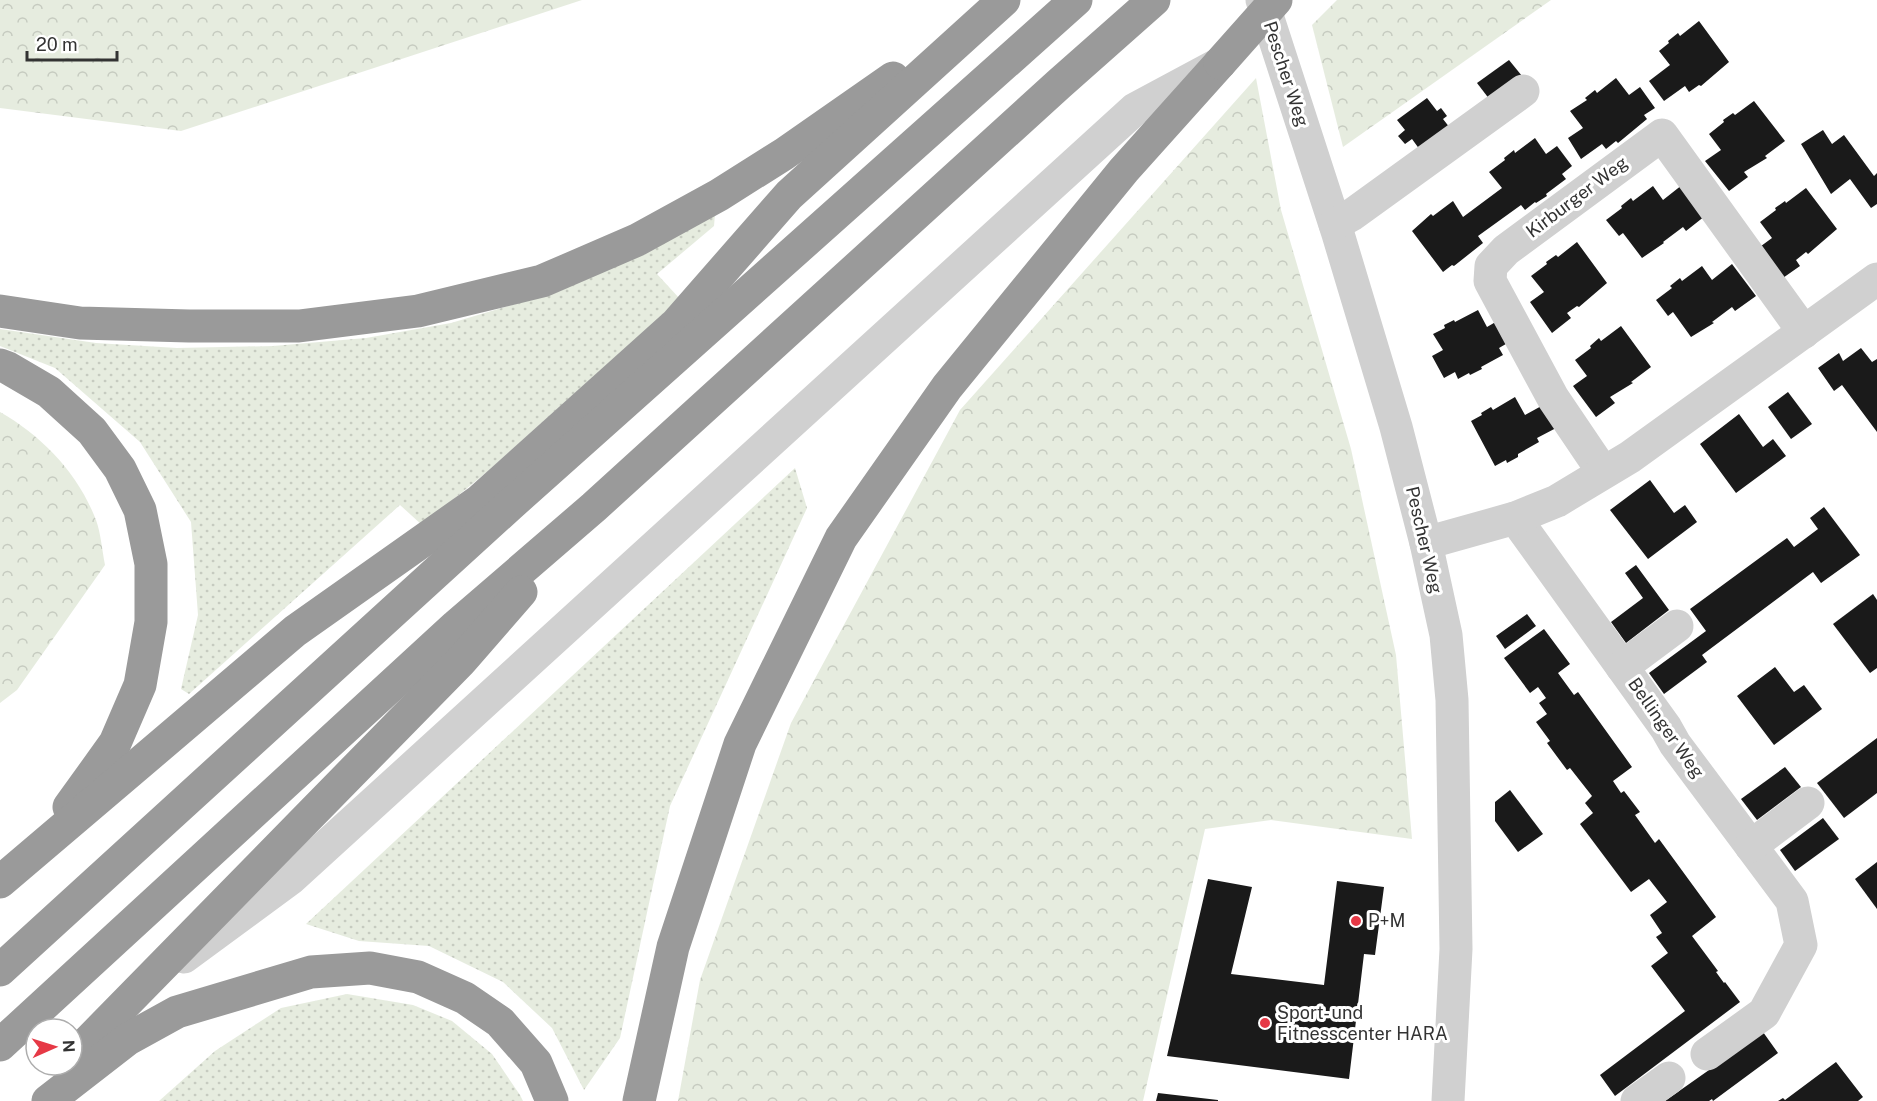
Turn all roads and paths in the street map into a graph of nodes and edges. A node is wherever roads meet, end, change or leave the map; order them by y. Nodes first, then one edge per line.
1 (1076, 0) edge
2 (1154, 0) edge
3 (1262, 0) edge
4 (1276, 0) edge
5 (994, 9) edge
6 (1220, 63) junction
7 (1523, 91) dead end
8 (1335, 224) junction
9 (1874, 287) edge
10 (0, 311) edge
11 (1804, 332) junction
12 (0, 365) edge
13 (1603, 472) junction
14 (594, 507) junction
15 (1515, 518) junction
16 (1426, 543) junction
17 (1677, 626) dead end
18 (1622, 667) junction
19 (1808, 803) dead end
20 (1751, 846) junction
21 (0, 881) edge
22 (0, 970) edge
23 (144, 986) junction
24 (0, 1045) edge
25 (84, 1046) edge
26 (1707, 1054) dead end
27 (53, 1077) edge
28 (1669, 1078) dead end
29 (29, 1101) edge
30 (48, 1101) edge
31 (552, 1101) edge
32 (639, 1101) edge
33 (1448, 1101) edge
34 (1637, 1101) edge

1 - 22 highway
2 - 14 highway
3 - 8 street, Pescher Weg
4 - 6 highway, bridge
5 - 10 highway
5 - 21 highway
6 - 23 street
6 - 32 highway
7 - 8 street
8 - 16 street, Pescher Weg
9 - 11 street
11 - 13 street
11 - 13 street, Kirburger Weg
12 - 21 highway
13 - 15 street
14 - 23 highway
14 - 24 highway
15 - 16 street
15 - 18 street, Bellinger Weg
16 - 33 street, Pescher Weg
17 - 18 street
18 - 20 street, Bellinger Weg
19 - 20 street
20 - 26 street, Bellinger Weg
23 - 25 highway
27 - 29 highway
28 - 34 street
30 - 31 highway

